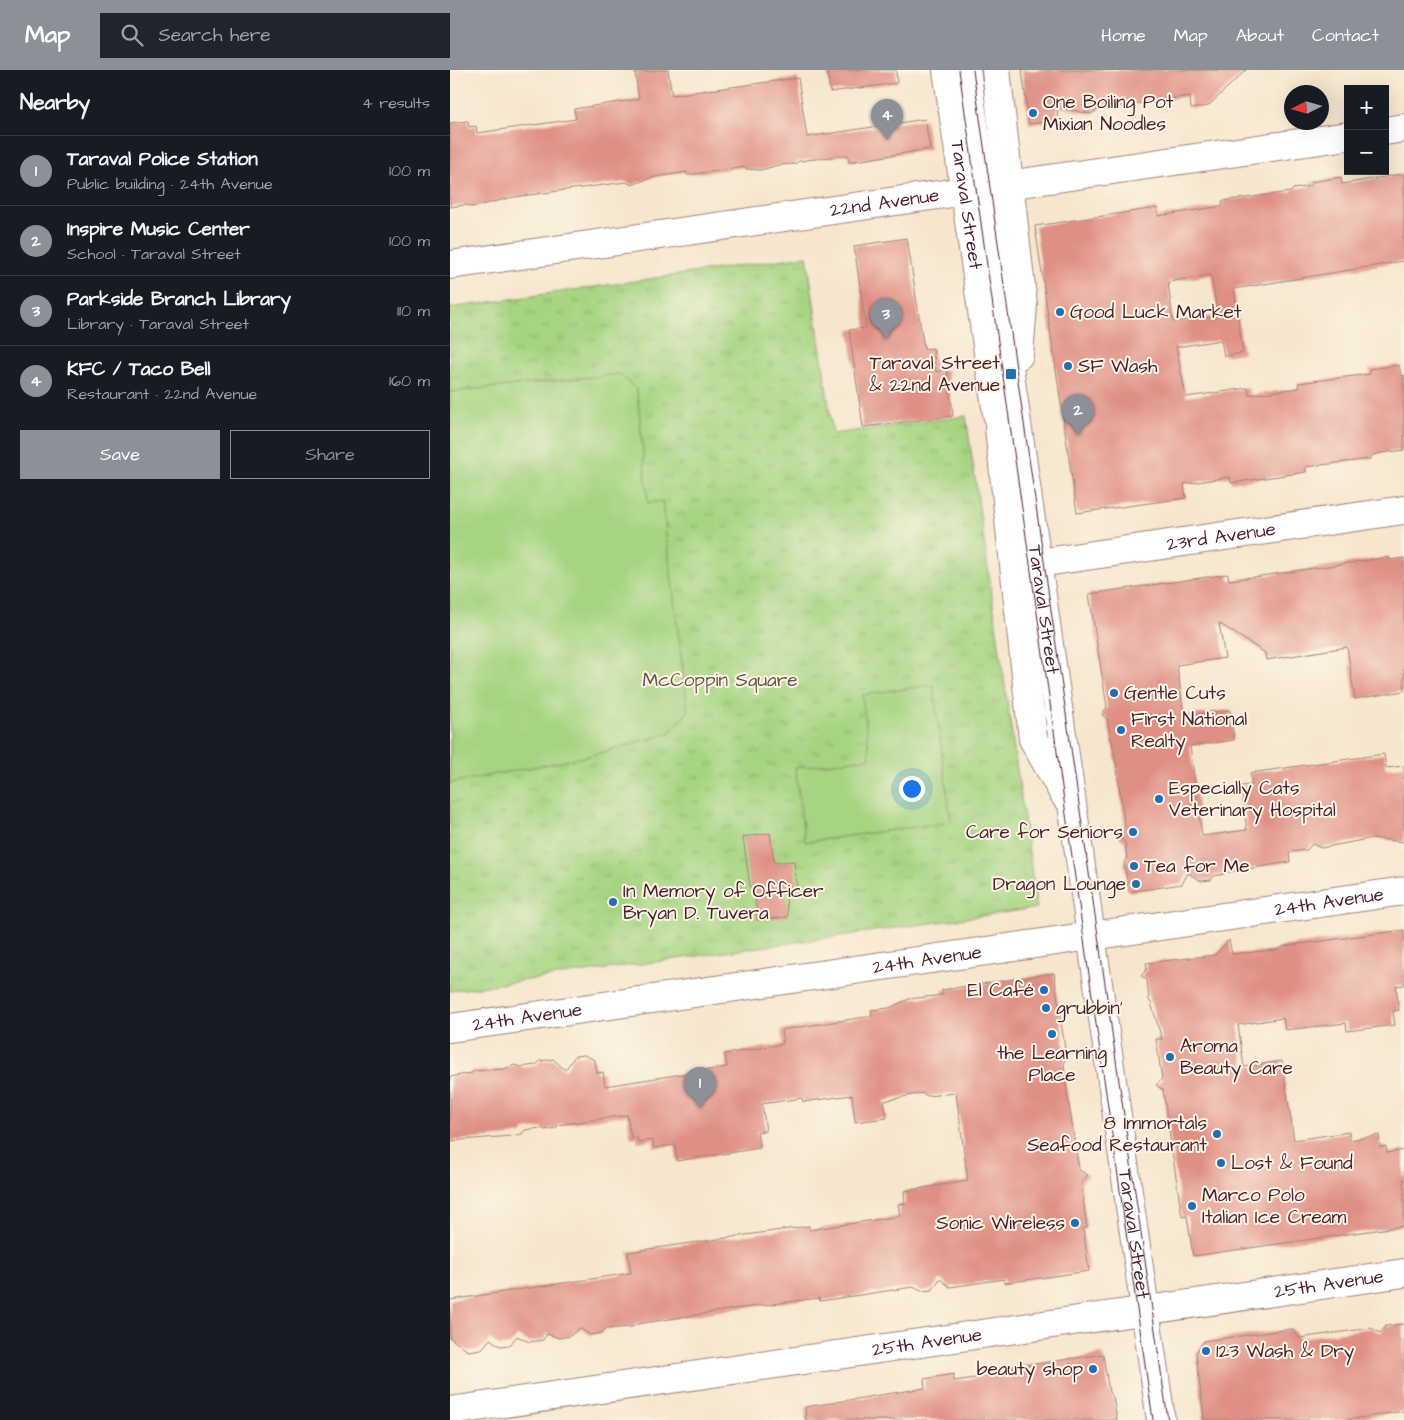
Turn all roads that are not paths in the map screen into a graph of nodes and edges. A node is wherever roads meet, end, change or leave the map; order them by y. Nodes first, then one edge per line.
1 (946, 70) edge
2 (966, 70) edge
3 (996, 70) edge
4 (1404, 128) edge
5 (1389, 130) edge
6 (1344, 137) edge
7 (1010, 184) junction
8 (974, 190) junction
9 (450, 265) edge
10 (1007, 418) junction
11 (1404, 510) edge
12 (1038, 563) junction
13 (1073, 811) junction
14 (1404, 891) edge
15 (1091, 935) junction
16 (450, 1028) edge
17 (1404, 1273) edge
18 (1145, 1310) junction
19 (450, 1411) edge
20 (1160, 1420) edge

1 - 8 street, Taraval Street
2 - 8 street, Taraval Street
3 - 7 street, Taraval Street
4 - 5 street
6 - 7 street, 22nd Avenue
7 - 8 street, 22nd Avenue
7 - 10 street, Taraval Street
8 - 9 street, 22nd Avenue
8 - 10 street, Taraval Street
8 - 10 street, Taraval Street
10 - 12 street, Taraval Street
10 - 13 street, Taraval Street
11 - 12 street, 23rd Avenue
12 - 13 street, Taraval Street
13 - 15 street, Taraval Street
14 - 15 street, 24th Avenue
15 - 16 street, 24th Avenue
15 - 18 street, Taraval Street
17 - 18 street, 25th Avenue
18 - 19 street, 25th Avenue
18 - 20 street, Taraval Street

